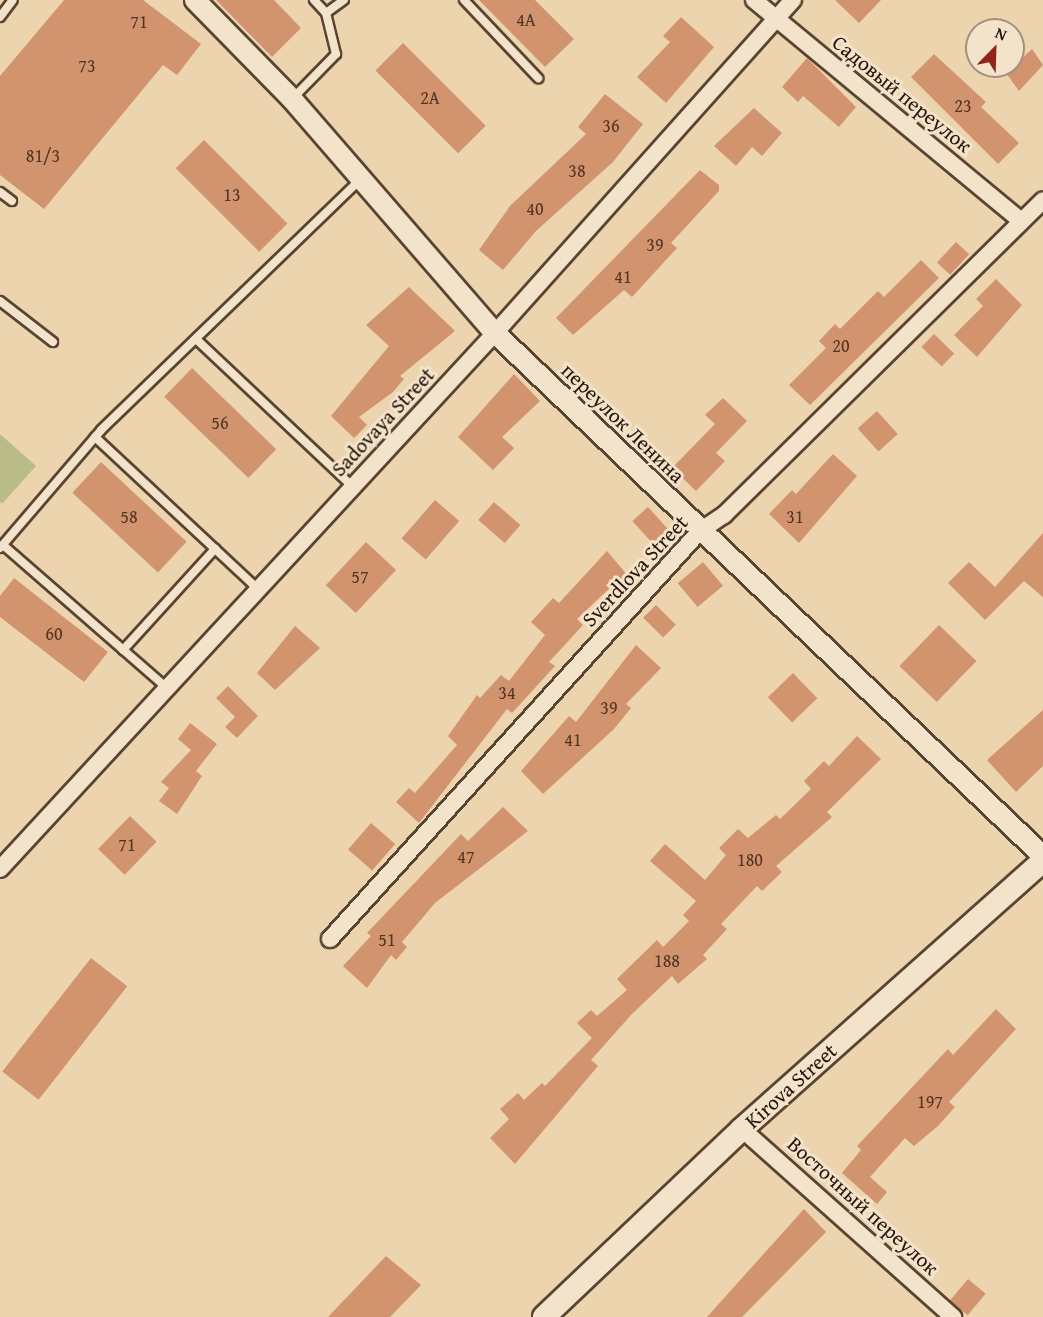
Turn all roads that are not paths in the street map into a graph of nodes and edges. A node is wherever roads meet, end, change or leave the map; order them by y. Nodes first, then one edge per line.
1 (13, 0) edge
2 (195, 0) edge
3 (314, 0) edge
4 (344, 0) edge
5 (464, 0) edge
6 (754, 0) edge
7 (793, 0) edge
8 (326, 13) junction
9 (0, 17) edge
10 (775, 19) junction
11 (538, 78) dead end
12 (292, 99) junction
13 (361, 179) junction
14 (0, 192) edge
15 (1043, 200) edge
16 (12, 201) dead end
17 (1022, 221) junction
18 (0, 301) edge
19 (495, 333) junction
20 (196, 339) junction
21 (53, 342) dead end
22 (95, 437) junction
23 (353, 487) junction
24 (700, 531) junction
25 (1, 546) edge
26 (215, 549) junction
27 (258, 589) junction
28 (123, 650) junction
29 (167, 688) junction
30 (1043, 856) edge
31 (1043, 861) edge
32 (0, 869) edge
33 (330, 939) dead end
34 (742, 1129) junction
35 (544, 1317) edge
36 (953, 1317) edge

1 - 9 lane
2 - 12 street, переулок Ленина
3 - 8 lane
4 - 8 lane
5 - 11 lane
6 - 10 street, Садовый переулок
7 - 10 street, Sadovaya Street
8 - 12 lane
10 - 17 street, Садовый переулок
10 - 19 street, Sadovaya Street
12 - 13 street, переулок Ленина
13 - 19 street, переулок Ленина
13 - 20 lane
14 - 16 lane
15 - 17 street, Sverdlova Street
17 - 24 street, Sverdlova Street
18 - 21 lane
19 - 23 street, Sadovaya Street
19 - 24 street, переулок Ленина
20 - 22 lane
20 - 23 lane
22 - 25 lane
22 - 26 lane
23 - 27 street, Sadovaya Street
24 - 30 street, переулок Ленина
24 - 33 street, Sverdlova Street
25 - 28 lane
26 - 27 lane
26 - 28 lane
27 - 29 street, Sadovaya Street
28 - 29 lane
29 - 32 street, Sadovaya Street
31 - 34 main road, Kirova Street
34 - 35 main road, Kirova Street
34 - 36 street, Восточный переулок

